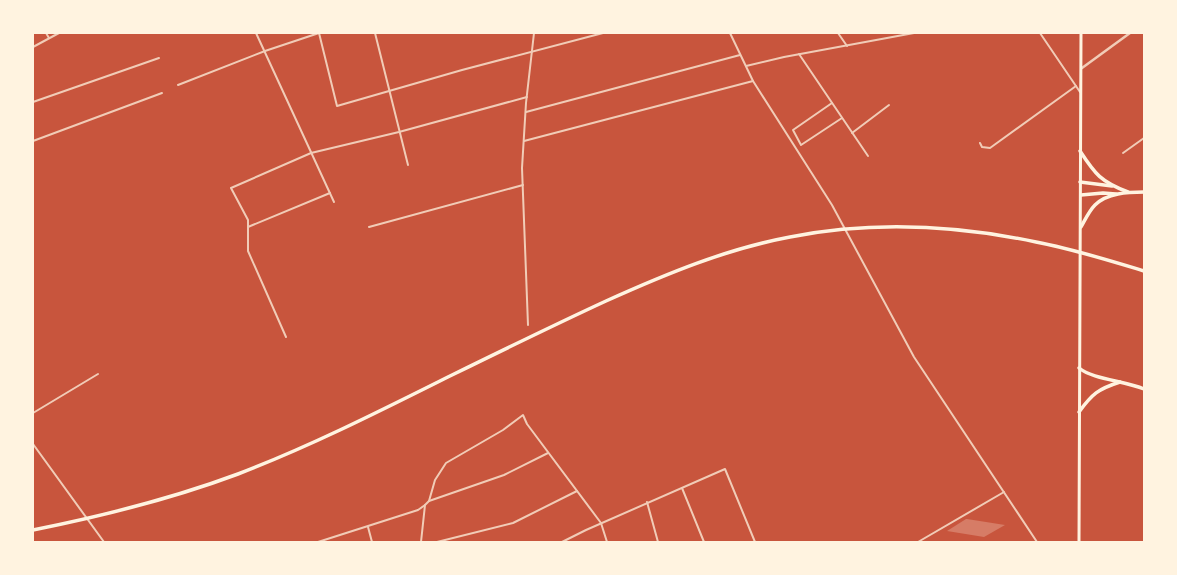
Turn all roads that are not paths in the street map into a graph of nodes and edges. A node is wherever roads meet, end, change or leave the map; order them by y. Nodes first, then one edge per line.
1 (46, 33) edge
2 (59, 33) edge
3 (256, 33) edge
4 (375, 33) edge
5 (534, 33) edge
6 (603, 33) edge
7 (730, 33) edge
8 (838, 33) edge
9 (894, 33) edge
10 (914, 33) edge
11 (1040, 33) edge
12 (1081, 33) edge
13 (1130, 33) edge
14 (896, 37) junction
15 (49, 38) junction
16 (847, 46) junction
17 (33, 47) edge
18 (265, 51) junction
19 (532, 52) junction
20 (799, 54) junction
21 (740, 55) junction
22 (159, 58) dead end
23 (746, 66) junction
24 (1082, 68) junction
25 (754, 81) junction
26 (178, 85) dead end
27 (1076, 86) junction
28 (388, 90) junction
29 (162, 93) dead end
30 (1081, 93) junction
31 (527, 97) junction
32 (33, 102) edge
33 (832, 103) junction
34 (889, 105) dead end
35 (526, 112) junction
36 (842, 118) junction
37 (399, 132) junction
38 (852, 133) junction
39 (1144, 138) edge
40 (33, 141) edge
41 (524, 141) junction
42 (980, 143) dead end
43 (1080, 151) junction
44 (311, 153) junction
45 (1123, 153) dead end
46 (868, 156) dead end
47 (408, 165) dead end
48 (1080, 182) junction
49 (523, 185) junction
50 (1113, 186) junction
51 (1129, 192) junction
52 (1144, 192) edge
53 (330, 193) junction
54 (1081, 195) junction
55 (1118, 195) junction
56 (334, 202) dead end
57 (369, 227) dead end
58 (1081, 227) junction
59 (248, 228) junction
60 (1144, 271) edge
61 (528, 325) dead end
62 (286, 337) dead end
63 (1079, 368) junction
64 (98, 374) dead end
65 (1122, 382) junction
66 (1144, 389) edge
67 (1079, 412) junction
68 (33, 413) edge
69 (33, 444) edge
70 (548, 453) junction
71 (682, 488) junction
72 (577, 491) junction
73 (1004, 492) junction
74 (429, 501) junction
75 (647, 502) junction
76 (425, 505) junction
77 (601, 523) junction
78 (368, 527) junction
79 (33, 530) edge
80 (104, 542) edge
81 (318, 542) edge
82 (372, 542) edge
83 (421, 542) edge
84 (437, 542) edge
85 (562, 542) edge
86 (607, 542) edge
87 (658, 542) edge
88 (704, 542) edge
89 (754, 542) edge
90 (918, 542) edge
91 (1037, 542) edge
92 (1079, 542) edge

1 - 15 street
2 - 15 street
3 - 18 street
4 - 28 street
5 - 19 street
6 - 19 street
7 - 21 street
8 - 16 street
9 - 14 street
10 - 14 street
11 - 27 street
12 - 24 main road
13 - 24 street
14 - 16 street
15 - 17 street
16 - 20 street
18 - 26 street
18 - 28 street
18 - 44 street
19 - 28 street
19 - 31 street
20 - 23 street
20 - 33 street
21 - 23 street
21 - 35 street
22 - 32 street
23 - 25 street
24 - 30 main road
25 - 41 street
25 - 73 street
27 - 30 street
27 - 42 street
28 - 37 street
29 - 40 street
30 - 43 main road
31 - 35 street
31 - 37 street
33 - 36 street
33 - 36 street
34 - 38 street
35 - 41 street
36 - 38 street
37 - 44 street
37 - 47 street
38 - 46 street
39 - 45 street
41 - 49 street
43 - 48 main road
43 - 50 highway
44 - 53 street
44 - 59 street
48 - 50 highway
48 - 54 main road
49 - 57 street
49 - 61 street
50 - 51 highway
51 - 52 highway
51 - 55 highway
53 - 56 street
53 - 59 street
54 - 55 highway
54 - 58 main road
55 - 58 highway
58 - 63 main road
59 - 62 street
60 - 79 highway
63 - 65 highway
63 - 67 main road
64 - 68 street
65 - 66 highway
65 - 67 highway
67 - 92 main road
69 - 80 street
70 - 72 street
70 - 74 street
70 - 74 street
71 - 75 street
71 - 88 street
71 - 89 street
72 - 77 street
72 - 84 street
73 - 90 street
73 - 91 street
74 - 76 street
75 - 77 street
75 - 87 street
76 - 78 street
76 - 83 street
77 - 85 street
77 - 86 street
78 - 81 street
78 - 82 street

